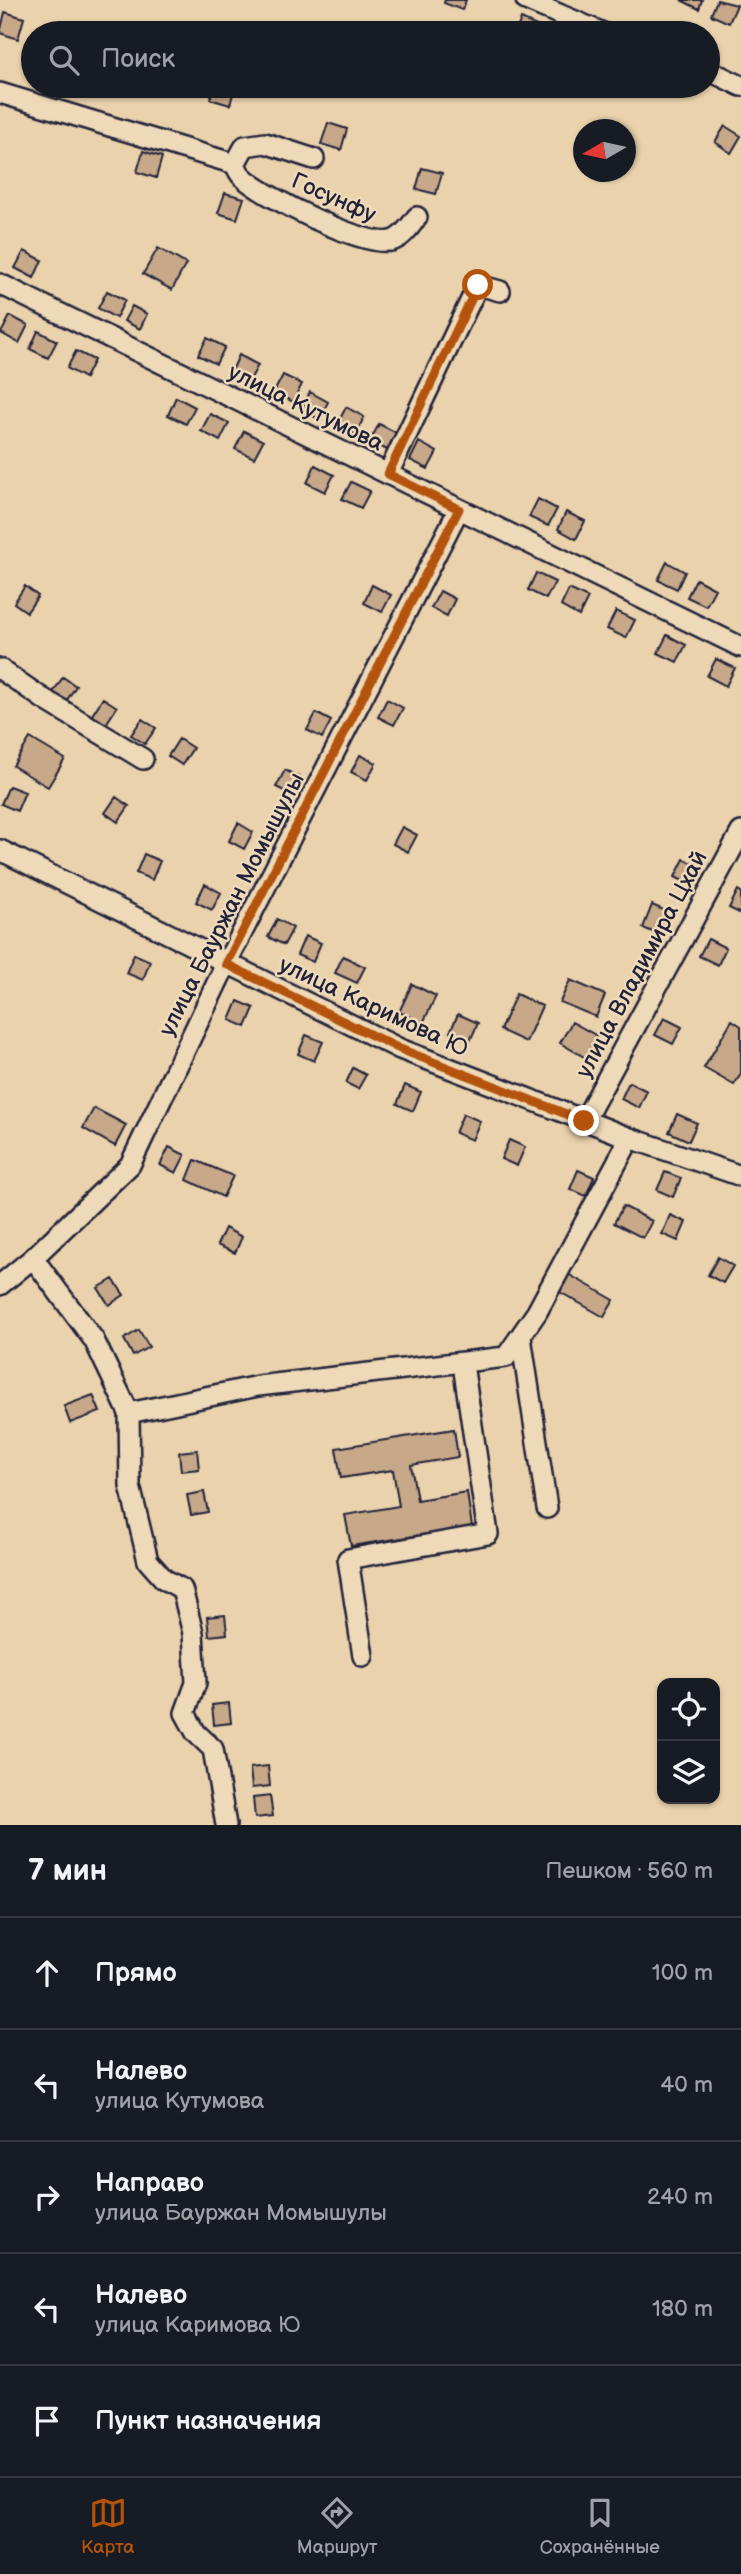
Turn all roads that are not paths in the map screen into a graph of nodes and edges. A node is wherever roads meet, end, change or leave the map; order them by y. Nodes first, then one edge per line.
1 (526, 0) edge
2 (575, 21) edge
3 (720, 76) edge
4 (741, 86) edge
5 (0, 93) edge
6 (314, 159) dead end
7 (234, 164) junction
8 (417, 217) dead end
9 (0, 284) edge
10 (500, 291) dead end
11 (388, 474) junction
12 (459, 509) junction
13 (741, 648) edge
14 (0, 669) edge
15 (143, 759) dead end
16 (741, 832) edge
17 (0, 850) edge
18 (226, 964) junction
19 (584, 1121) junction
20 (630, 1138) junction
21 (741, 1176) edge
22 (33, 1258) junction
23 (0, 1285) edge
24 (521, 1337) junction
25 (463, 1364) junction
26 (129, 1413) junction
27 (547, 1508) dead end
28 (363, 1656) dead end
29 (226, 1825) edge

1 - 2 street
3 - 4 street
5 - 7 street, Госунфу
6 - 7 street, Госунфу
7 - 8 street, Госунфу
9 - 11 street, улица Кутумова
10 - 11 street
11 - 12 street, улица Кутумова
12 - 13 street, улица Кутумова
12 - 18 street, улица Бауржан Момышулы
14 - 15 street
16 - 19 street, улица Владимира Цхай
17 - 18 street, улица Каримова Ю
18 - 19 street, улица Каримова Ю
18 - 22 street, улица Бауржан Момышулы
19 - 20 street, улица Каримова Ю
20 - 21 street, улица Каримова Ю
20 - 24 street
22 - 23 street, улица Бауржан Момышулы
22 - 26 street
24 - 25 street
24 - 27 street
25 - 26 street
25 - 28 street
26 - 29 street

